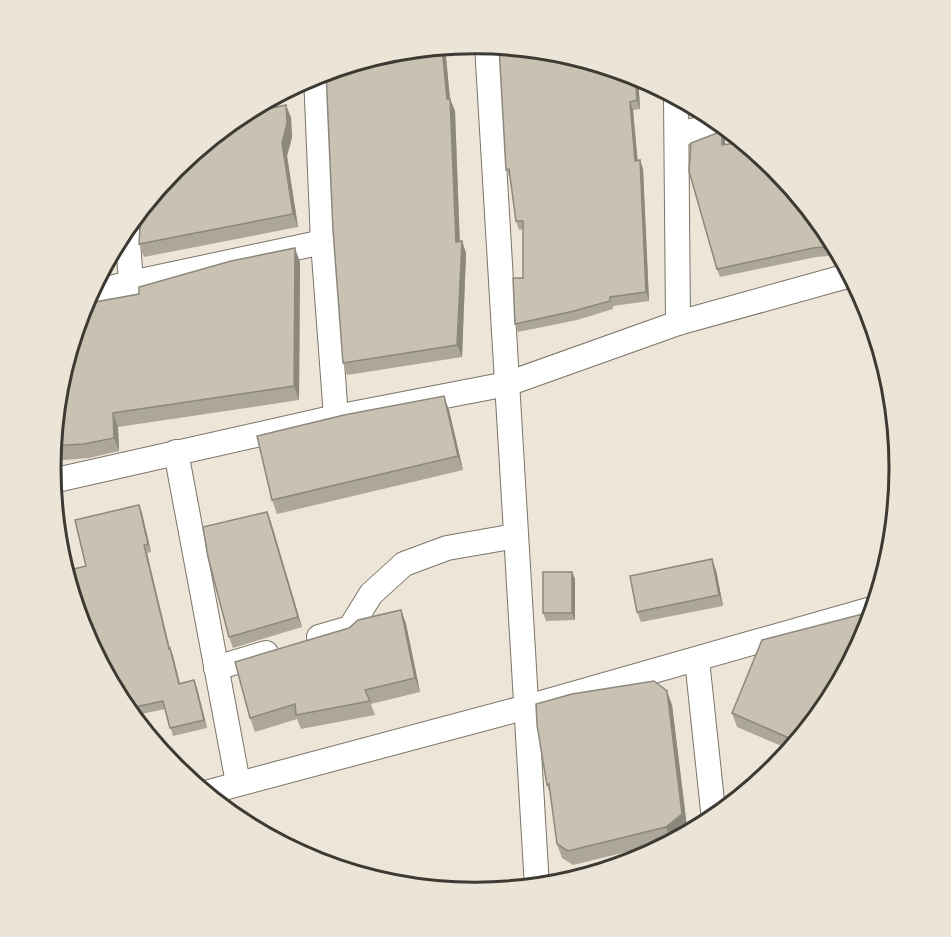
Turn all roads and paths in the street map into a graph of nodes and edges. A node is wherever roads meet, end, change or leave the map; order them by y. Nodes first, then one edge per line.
1 (489, 54) edge
2 (316, 87) edge
3 (676, 106) edge
4 (710, 127) edge
5 (677, 134) junction
6 (323, 242) junction
7 (128, 243) edge
8 (843, 278) edge
9 (131, 283) junction
10 (102, 290) edge
11 (678, 323) junction
12 (507, 384) junction
13 (336, 417) junction
14 (176, 452) junction
15 (61, 479) edge
16 (516, 536) junction
17 (864, 611) edge
18 (697, 660) junction
19 (216, 668) junction
20 (527, 707) junction
21 (238, 783) junction
22 (215, 790) edge
23 (713, 808) edge
24 (536, 878) edge

1 - 12 street
2 - 6 street
3 - 5 street
4 - 5 street
5 - 11 street
6 - 9 street
6 - 13 street
7 - 9 street
8 - 11 street
9 - 10 street
11 - 12 street
12 - 13 street
12 - 16 street
13 - 14 street
14 - 15 street
14 - 19 street
16 - 19 street
16 - 20 street
17 - 18 street
18 - 20 street
18 - 23 street
19 - 21 street
20 - 21 street
20 - 24 street
21 - 22 street

